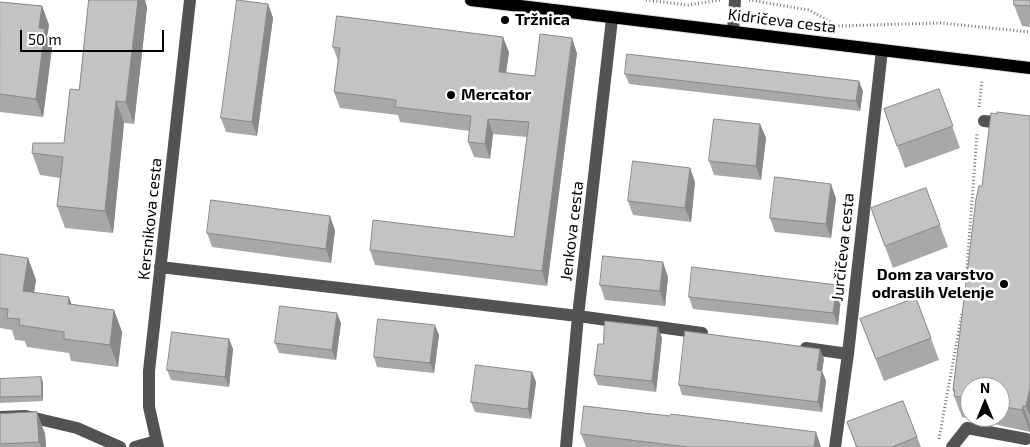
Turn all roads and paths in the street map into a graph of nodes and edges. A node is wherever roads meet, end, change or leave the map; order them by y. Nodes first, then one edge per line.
1 (190, 0) edge
2 (471, 0) edge
3 (646, 0) edge
4 (724, 0) edge
5 (735, 0) edge
6 (746, 0) edge
7 (612, 19) junction
8 (733, 31) junction
9 (1030, 32) edge
10 (882, 50) junction
11 (1030, 68) edge
12 (982, 80) dead end
13 (980, 120) junction
14 (1030, 126) edge
15 (160, 267) junction
16 (966, 290) edge
17 (963, 309) edge
18 (578, 316) junction
19 (713, 335) edge
20 (790, 346) edge
21 (848, 354) junction
22 (0, 417) edge
23 (1026, 440) dead end
24 (157, 444) edge
25 (120, 447) edge
26 (135, 447) edge
27 (566, 447) edge
28 (835, 447) edge
29 (938, 447) edge
30 (952, 447) edge

1 - 15 street, Kersnikova cesta
2 - 7 main road, Kidričeva cesta
3 - 4 path
5 - 8 street
6 - 9 path
7 - 8 main road, Kidričeva cesta
7 - 18 street, Jenkova cesta
8 - 10 main road, Kidričeva cesta
10 - 11 main road, Kidričeva cesta
10 - 21 street, Jurčičeva cesta
12 - 13 path
13 - 14 street
13 - 16 path
15 - 18 street
15 - 24 street, Kersnikova cesta
17 - 29 path
18 - 19 street
18 - 27 street, Jenkova cesta
20 - 21 street
21 - 28 street, Jurčičeva cesta
22 - 25 street
23 - 30 street
24 - 26 street, Kersnikova cesta

